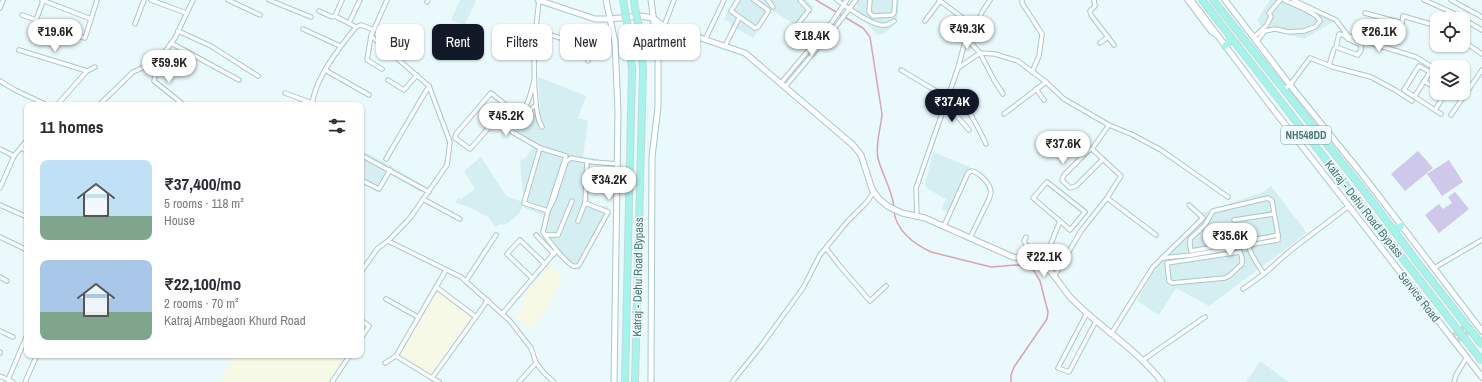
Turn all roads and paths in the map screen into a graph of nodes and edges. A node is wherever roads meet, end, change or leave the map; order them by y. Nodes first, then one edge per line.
1 (2, 0) edge
2 (43, 0) edge
3 (97, 0) edge
4 (144, 0) edge
5 (153, 0) edge
6 (193, 0) edge
7 (228, 0) edge
8 (270, 0) edge
9 (342, 0) edge
10 (360, 0) edge
11 (387, 0) edge
12 (539, 0) edge
13 (606, 0) edge
14 (623, 0) edge
15 (634, 0) edge
16 (651, 0) edge
17 (674, 0) edge
18 (724, 0) edge
19 (738, 0) edge
20 (754, 0) edge
21 (768, 0) edge
22 (800, 0) edge
23 (837, 0) edge
24 (847, 0) edge
25 (856, 0) edge
26 (870, 0) edge
27 (895, 0) edge
28 (940, 0) edge
29 (990, 0) edge
30 (1022, 0) edge
31 (1094, 0) edge
32 (1187, 0) edge
33 (1191, 0) edge
34 (1202, 0) edge
35 (1213, 0) edge
36 (1225, 0) edge
37 (1280, 0) edge
38 (1284, 0) edge
39 (1293, 0) edge
40 (1424, 0) edge
41 (1451, 0) edge
42 (773, 7) dead end
43 (843, 7) junction
44 (0, 8) edge
45 (849, 10) junction
46 (320, 11) dead end
47 (186, 13) junction
48 (1364, 13) dead end
49 (22, 15) dead end
50 (260, 15) dead end
51 (335, 16) junction
52 (311, 17) dead end
53 (1482, 17) edge
54 (653, 18) junction
55 (739, 18) junction
56 (91, 19) junction
57 (610, 19) junction
58 (894, 21) dead end
59 (925, 21) dead end
60 (349, 23) junction
61 (134, 24) dead end
62 (537, 24) edge
63 (661, 24) edge
64 (665, 24) edge
65 (798, 24) dead end
66 (1430, 24) edge
67 (356, 27) junction
68 (53, 29) dead end
69 (303, 29) dead end
70 (178, 30) junction
71 (374, 30) junction
72 (1482, 30) edge
73 (1344, 34) junction
74 (372, 36) junction
75 (1254, 36) junction
76 (1108, 37) junction
77 (1219, 37) junction
78 (700, 38) edge
79 (966, 38) junction
80 (705, 40) junction
81 (1232, 40) junction
82 (1257, 42) junction
83 (171, 43) junction
84 (1100, 43) dead end
85 (1114, 45) dead end
86 (340, 46) junction
87 (725, 46) junction
88 (1225, 46) junction
89 (1470, 46) edge
90 (19, 50) dead end
91 (1334, 50) dead end
92 (980, 53) junction
93 (1482, 54) edge
94 (534, 60) edge
95 (158, 61) junction
96 (1329, 66) junction
97 (1430, 66) edge
98 (95, 67) dead end
99 (958, 68) junction
100 (382, 69) dead end
101 (326, 70) junction
102 (901, 70) dead end
103 (1482, 70) edge
104 (87, 71) junction
105 (1032, 72) junction
106 (1430, 72) joint
107 (417, 75) junction
108 (258, 76) dead end
109 (239, 80) dead end
110 (388, 80) dead end
111 (0, 81) edge
112 (534, 81) junction
113 (1424, 81) junction
114 (1046, 82) junction
115 (783, 85) junction
116 (1290, 85) junction
117 (1430, 85) edge
118 (429, 86) junction
119 (1470, 87) edge
120 (1036, 90) junction
121 (1284, 90) junction
122 (286, 93) dead end
123 (949, 93) junction
124 (1004, 94) dead end
125 (369, 95) dead end
126 (1415, 96) junction
127 (948, 98) junction
128 (1044, 100) dead end
129 (1440, 100) edge
130 (1461, 100) edge
131 (1412, 101) dead end
132 (41, 102) edge
133 (60, 102) edge
134 (102, 102) edge
135 (180, 102) edge
136 (307, 102) edge
137 (312, 102) edge
138 (536, 105) junction
139 (944, 106) junction
140 (507, 107) junction
141 (1435, 110) junction
142 (1004, 114) dead end
143 (1441, 114) dead end
144 (1451, 115) dead end
145 (1110, 125) junction
146 (542, 127) dead end
147 (969, 130) dead end
148 (24, 144) edge
149 (986, 144) dead end
150 (21, 148) junction
151 (540, 148) junction
152 (0, 149) edge
153 (1092, 149) junction
154 (24, 150) edge
155 (14, 156) junction
156 (364, 157) edge
157 (386, 159) dead end
158 (1103, 159) junction
159 (587, 161) junction
160 (618, 164) junction
161 (390, 170) junction
162 (2, 179) edge
163 (364, 182) edge
164 (0, 188) edge
165 (429, 192) junction
166 (874, 192) junction
167 (1228, 197) dead end
168 (1107, 198) junction
169 (424, 199) junction
170 (572, 201) dead end
171 (585, 203) junction
172 (0, 205) edge
173 (1189, 205) dead end
174 (1349, 206) junction
175 (548, 211) junction
176 (1273, 214) junction
177 (24, 216) edge
178 (917, 217) junction
179 (460, 219) dead end
180 (1234, 220) dead end
181 (578, 221) dead end
182 (1060, 221) junction
183 (944, 226) junction
184 (1401, 226) junction
185 (1394, 231) junction
186 (496, 235) dead end
187 (536, 235) dead end
188 (545, 235) junction
189 (1156, 235) dead end
190 (1278, 235) junction
191 (0, 237) edge
192 (1026, 237) dead end
193 (970, 238) junction
194 (1482, 240) edge
195 (388, 241) junction
196 (1247, 241) junction
197 (1248, 246) junction
198 (826, 248) junction
199 (24, 249) edge
200 (1192, 255) junction
201 (1162, 258) junction
202 (1031, 260) junction
203 (545, 264) junction
204 (1042, 266) junction
205 (364, 268) edge
206 (1434, 268) junction
207 (446, 270) junction
208 (1264, 274) junction
209 (0, 277) edge
210 (1054, 277) junction
211 (532, 278) junction
212 (7, 281) dead end
213 (466, 281) junction
214 (886, 286) dead end
215 (436, 287) junction
216 (1243, 289) dead end
217 (386, 299) dead end
218 (488, 300) junction
219 (1088, 313) junction
220 (502, 314) junction
221 (418, 317) junction
222 (476, 317) junction
223 (1205, 317) dead end
224 (1473, 320) junction
225 (1096, 321) junction
226 (364, 322) edge
227 (1468, 324) tunnel mouth
228 (1480, 324) edge
229 (1472, 329) tunnel mouth
230 (0, 331) edge
231 (1482, 332) edge
232 (364, 334) edge
233 (1111, 334) junction
234 (13, 337) dead end
235 (24, 342) edge
236 (1482, 346) edge
237 (396, 356) junction
238 (1467, 357) junction
239 (36, 358) edge
240 (348, 358) edge
241 (1143, 360) junction
242 (1482, 361) edge
243 (385, 363) dead end
244 (536, 363) junction
245 (0, 376) edge
246 (1482, 377) edge
247 (432, 378) junction
248 (8, 380) junction
249 (13, 382) edge
250 (25, 382) edge
251 (332, 382) edge
252 (439, 382) edge
253 (519, 382) edge
254 (554, 382) edge
255 (614, 382) edge
256 (625, 382) edge
257 (635, 382) edge
258 (651, 382) edge
259 (732, 382) edge
260 (1162, 382) edge
261 (1454, 382) edge

1 - 44 street
2 - 49 street
2 - 56 street
3 - 56 street
4 - 61 street
5 - 47 street
6 - 47 street
7 - 50 street
8 - 52 street
9 - 51 street
10 - 60 street
11 - 71 street
12 - 57 street
12 - 62 street
13 - 57 street
14 - 256 highway, Katraj - Dehu Road Bypass, bridge
15 - 257 highway, Katraj - Dehu Road Bypass, bridge
16 - 54 street
17 - 64 street
18 - 80 street
19 - 55 street
20 - 55 street
21 - 42 street
22 - 65 street
23 - 43 street
24 - 43 street
25 - 45 street
26 - 27 street
28 - 59 street
28 - 79 street
29 - 79 street
30 - 105 street
31 - 76 street
32 - 77 street
33 - 77 street, Service Road
34 - 81 highway, Katraj - Dehu Road Bypass / NH548DD
35 - 121 highway, Katraj - Dehu Road Bypass / NH548DD
36 - 75 street
37 - 75 street
38 - 82 street
39 - 73 street
40 - 72 street
41 - 53 street
43 - 45 street
43 - 115 street
45 - 58 street
45 - 115 street
46 - 51 street
47 - 70 street
48 - 66 street
51 - 60 street
54 - 57 street
54 - 63 street
54 - 258 street
55 - 87 street
56 - 68 street
57 - 160 street
60 - 67 street
67 - 71 street
67 - 86 street
69 - 86 street
70 - 83 street
70 - 108 street
71 - 74 street
73 - 73 street
73 - 97 street
74 - 100 street
74 - 107 street
75 - 82 street
76 - 84 street
76 - 85 street
77 - 88 street, Service Road
78 - 80 street
79 - 92 street
79 - 99 street
80 - 87 street
81 - 88 highway
81 - 242 highway, Katraj - Dehu Road Bypass / NH548DD, bridge
82 - 116 street
83 - 95 street
83 - 109 street
86 - 101 street
87 - 115 street
88 - 174 street, Service Road
89 - 93 street
90 - 104 street
91 - 96 street
92 - 99 street
92 - 105 street
92 - 124 street
94 - 112 street
95 - 134 street
95 - 135 street
96 - 116 street
96 - 131 street
98 - 104 street
99 - 123 street
101 - 125 street
101 - 137 street
102 - 127 street
103 - 119 street
104 - 133 street
105 - 114 street
106 - 113 street
106 - 126 street
107 - 110 street
107 - 118 street
111 - 132 street
112 - 138 street
112 - 140 street
113 - 117 street
113 - 126 street
114 - 120 street
114 - 145 street
115 - 166 street
116 - 121 street
116 - 184 street
118 - 157 street
118 - 165 street
120 - 128 street
120 - 142 street
121 - 185 highway, Katraj - Dehu Road Bypass / NH548DD
122 - 136 street
123 - 127 street
123 - 149 street
126 - 141 street
127 - 139 street
129 - 141 street
130 - 144 street
138 - 146 street
138 - 151 street
139 - 147 street
139 - 178 street
140 - 140 street
141 - 143 street
145 - 153 street
145 - 167 street
148 - 150 street
150 - 154 street
150 - 155 street
151 - 175 street
151 - 175 street
152 - 155 street
153 - 158 street
153 - 158 street
155 - 162 street
156 - 161 street
158 - 168 street
159 - 160 street
159 - 171 street
159 - 175 street
160 - 255 street
161 - 163 street
161 - 165 street
162 - 164 street
165 - 169 street
166 - 178 street
166 - 198 street
168 - 189 street
168 - 210 street
169 - 179 street
169 - 195 street
170 - 188 street
171 - 181 street
171 - 188 street
172 - 177 street
173 - 201 street
174 - 208 street
174 - 238 street, Service Road
175 - 188 street
176 - 180 street
176 - 190 street
176 - 200 street
178 - 183 street
182 - 182 street
182 - 204 street
183 - 193 street
183 - 193 street
184 - 185 highway
184 - 206 street
185 - 236 highway, Katraj - Dehu Road Bypass / NH548DD, bridge
186 - 213 street
187 - 203 street
190 - 196 street
190 - 197 street
191 - 199 street
192 - 202 street
193 - 202 street
194 - 206 street
195 - 205 street
195 - 207 street
196 - 197 street
196 - 200 street
197 - 200 street
197 - 208 street
198 - 214 street
198 - 259 street
200 - 200 street
200 - 201 street
201 - 233 street
202 - 204 street
203 - 211 street
203 - 211 street
204 - 210 street
206 - 224 street
207 - 213 street
207 - 215 street
208 - 216 street
209 - 212 street
210 - 219 street
211 - 220 street
213 - 218 street
215 - 221 street
215 - 222 street
217 - 221 street
218 - 220 street
218 - 222 street
219 - 225 street
219 - 225 street
220 - 244 street
221 - 237 street
222 - 247 street
223 - 241 street
224 - 227 street
224 - 228 street
225 - 233 street
226 - 232 street
228 - 229 street
228 - 231 street
230 - 234 street
233 - 241 street
235 - 248 street
237 - 243 street
237 - 247 street
238 - 246 street, Service Road
238 - 261 street
239 - 250 street
240 - 251 street
241 - 260 street
244 - 253 street
244 - 254 street
245 - 248 street
247 - 252 street
248 - 249 street

